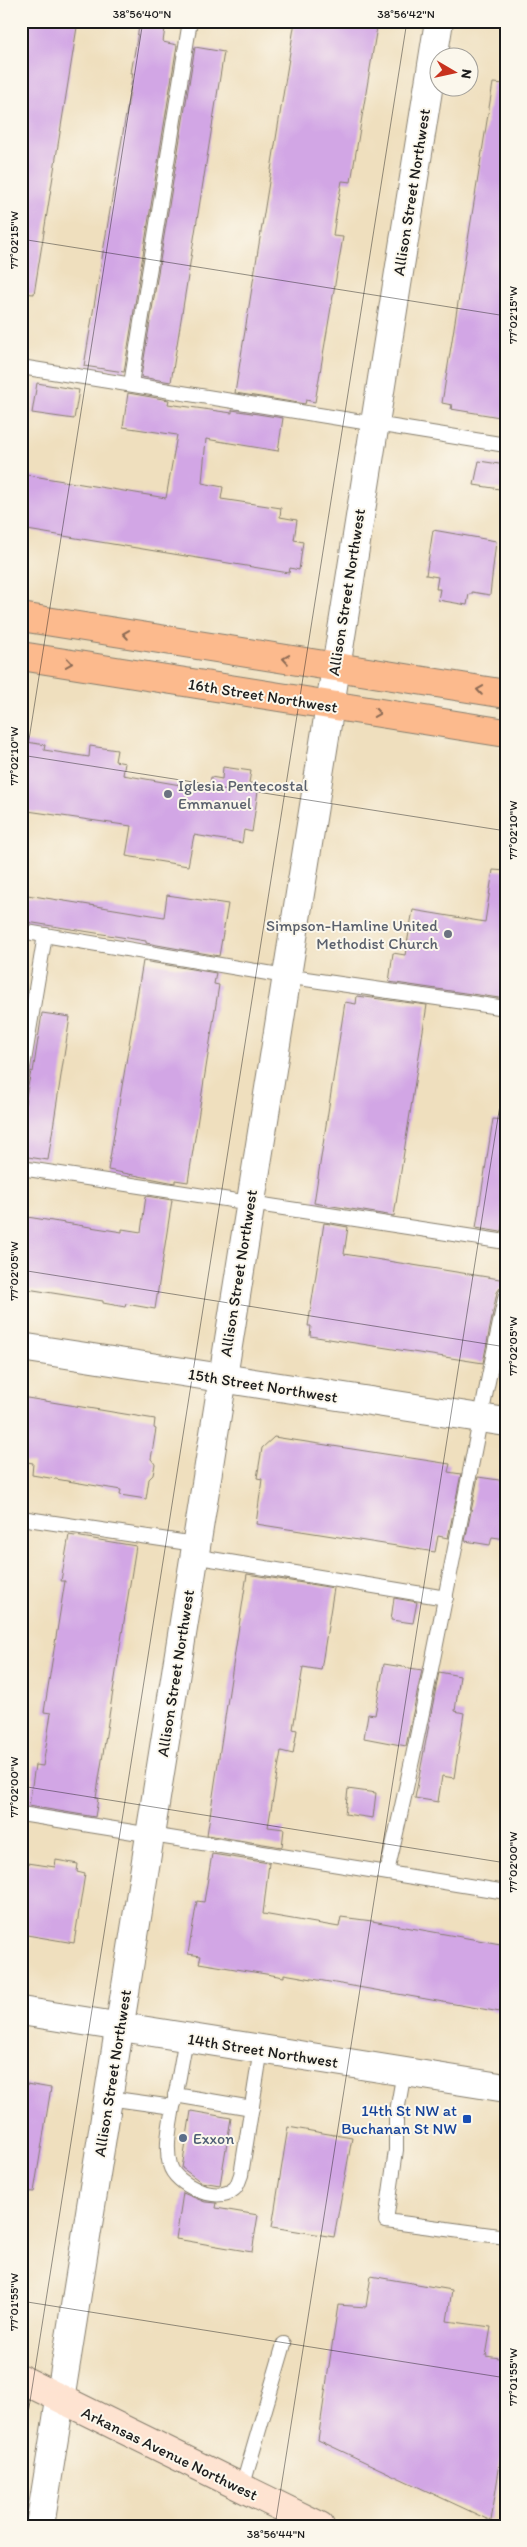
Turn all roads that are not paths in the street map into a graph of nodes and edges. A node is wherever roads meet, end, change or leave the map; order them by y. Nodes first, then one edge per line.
1 (190, 21) edge
2 (439, 21) edge
3 (21, 367) edge
4 (131, 384) junction
5 (373, 424) junction
6 (506, 445) edge
7 (21, 617) edge
8 (21, 656) edge
9 (334, 666) junction
10 (506, 694) edge
11 (328, 706) junction
12 (506, 733) edge
13 (21, 931) edge
14 (45, 935) junction
15 (285, 976) junction
16 (506, 1008) edge
17 (21, 1079) edge
18 (21, 1168) edge
19 (249, 1203) junction
20 (506, 1242) edge
21 (506, 1294) edge
22 (21, 1347) edge
23 (221, 1379) junction
24 (479, 1418) junction
25 (506, 1422) edge
26 (21, 1518) edge
27 (194, 1550) junction
28 (446, 1598) junction
29 (21, 1814) edge
30 (149, 1835) junction
31 (387, 1872) junction
32 (506, 1892) edge
33 (21, 2011) edge
34 (119, 2027) junction
35 (186, 2038) junction
36 (261, 2049) junction
37 (404, 2072) junction
38 (506, 2088) edge
39 (108, 2098) junction
40 (174, 2101) junction
41 (252, 2108) junction
42 (506, 2237) edge
43 (284, 2344) dead end
44 (21, 2379) edge
45 (60, 2398) junction
46 (242, 2488) junction
47 (40, 2526) edge
48 (320, 2526) edge

1 - 4 lane
2 - 5 street, Allison Street Northwest
3 - 4 lane
4 - 5 lane
5 - 6 lane
5 - 9 street, Allison Street Northwest
9 -> 7 main road
8 -> 11 main road, 16th Street Northwest
10 -> 9 main road
9 - 11 street, Allison Street Northwest
11 -> 12 main road, 16th Street Northwest
11 - 15 street, Allison Street Northwest
13 - 14 lane
14 - 15 lane
14 - 17 lane
15 - 16 lane
15 - 19 street, Allison Street Northwest
18 - 19 lane
19 - 20 lane
19 - 23 street, Allison Street Northwest
21 - 24 lane
22 - 23 street, 15th Street Northwest
23 - 24 street, 15th Street Northwest
23 - 27 street, Allison Street Northwest
24 - 25 street, 15th Street Northwest
24 - 28 lane
26 - 27 lane
27 - 28 lane
27 - 30 street, Allison Street Northwest
28 - 31 lane
29 - 30 lane
30 - 31 lane
30 - 34 street, Allison Street Northwest
31 - 32 lane
33 - 34 street, 14th Street Northwest
34 - 35 street, 14th Street Northwest
34 - 39 street, Allison Street Northwest
35 - 36 street, 14th Street Northwest
35 - 40 lane
36 - 37 street, 14th Street Northwest
36 - 41 lane
37 - 38 street, 14th Street Northwest
37 - 42 lane
39 - 40 lane
39 - 45 street, Allison Street Northwest
40 - 41 lane
40 - 41 lane
43 - 46 lane
44 - 45 main road, Arkansas Avenue Northwest
45 - 46 main road, Arkansas Avenue Northwest
45 - 47 street, Allison Street Northwest
46 - 48 main road, Arkansas Avenue Northwest

